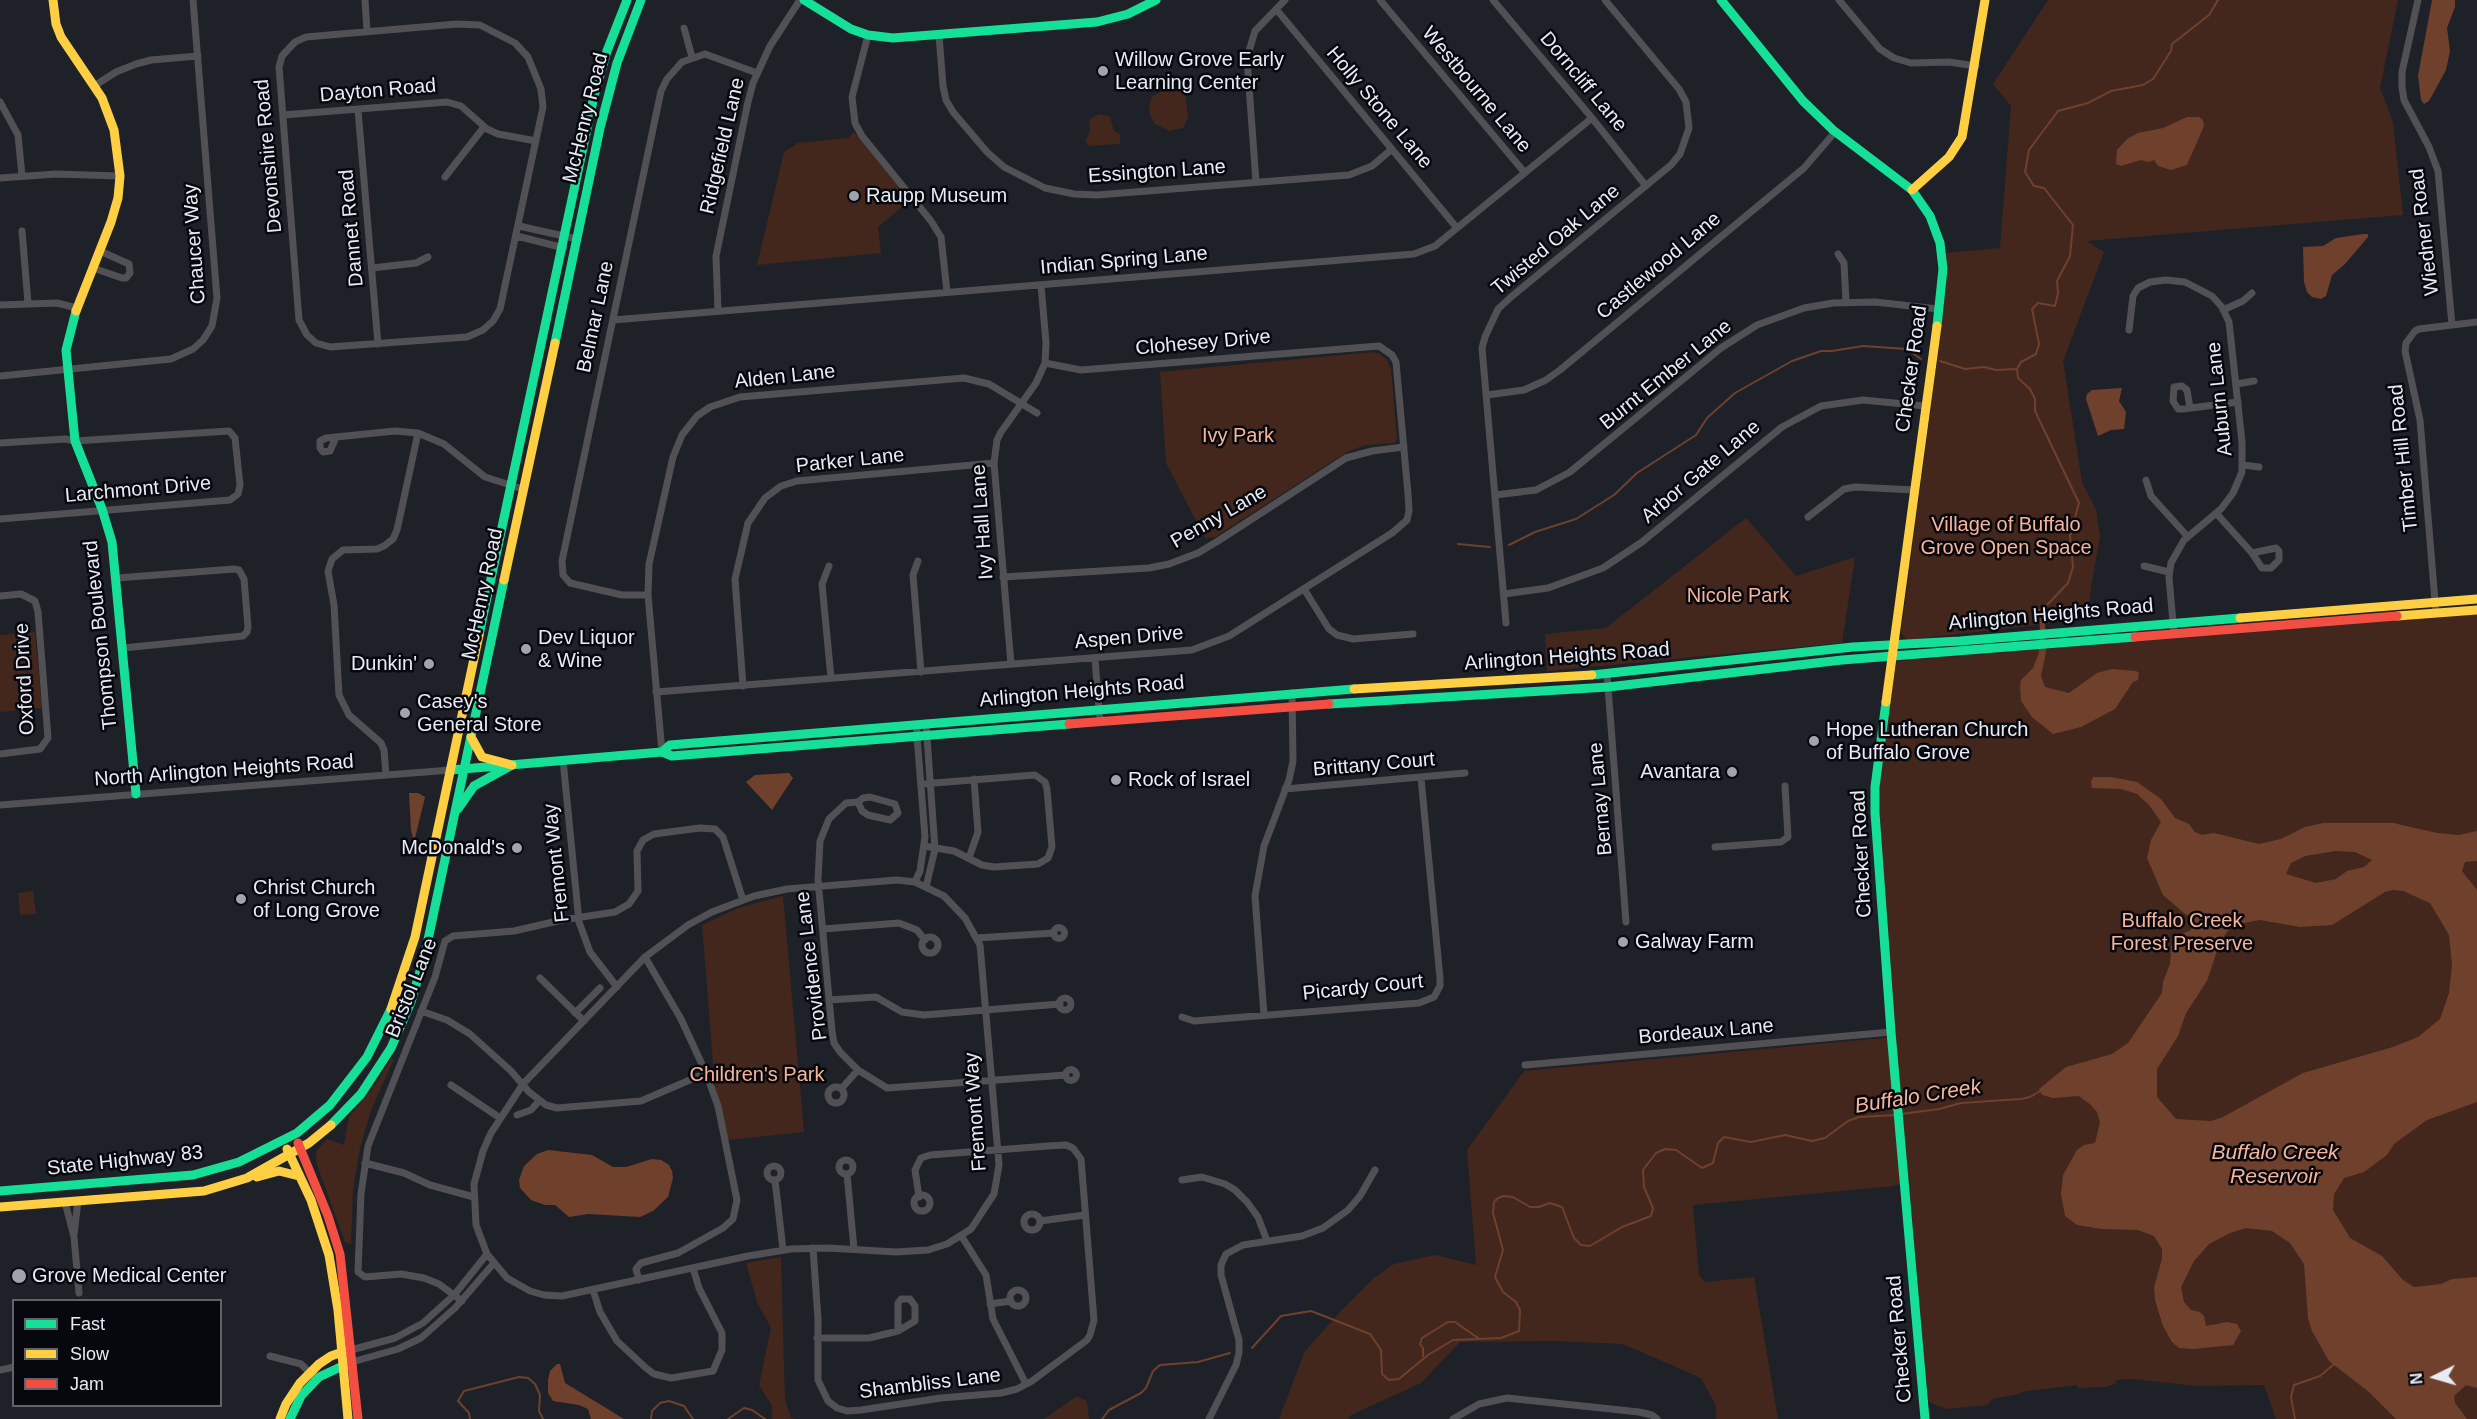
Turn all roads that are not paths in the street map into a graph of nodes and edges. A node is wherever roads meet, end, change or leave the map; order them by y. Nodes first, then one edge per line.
1 (53, 0) edge
2 (193, 0) edge
3 (365, 0) edge
4 (627, 0) edge
5 (641, 0) edge
6 (802, 0) edge
7 (1156, 0) edge
8 (1285, 0) edge
9 (1380, 0) edge
10 (1493, 0) edge
11 (1605, 0) edge
12 (1721, 0) edge
13 (1839, 0) edge
14 (1985, 0) edge
15 (2418, 0) edge
16 (1276, 9) junction
17 (684, 28) dead end
18 (367, 31) junction
19 (868, 35) junction
20 (939, 35) junction
21 (198, 56) junction
22 (692, 57) junction
23 (1976, 66) junction
24 (757, 73) junction
25 (94, 86) junction
26 (0, 102) edge
27 (358, 110) junction
28 (283, 115) junction
29 (1592, 118) junction
30 (484, 127) junction
31 (1835, 132) junction
32 (536, 141) junction
33 (1392, 149) junction
34 (1525, 173) junction
35 (22, 176) junction
36 (120, 176) junction
37 (445, 177) dead end
38 (0, 178) edge
39 (1256, 182) junction
40 (1646, 186) junction
41 (1912, 190) junction
42 (519, 226) junction
43 (1457, 228) junction
44 (22, 231) dead end
45 (517, 236) junction
46 (565, 236) junction
47 (577, 239) junction
48 (562, 247) junction
49 (574, 250) junction
50 (100, 251) junction
51 (1838, 254) dead end
52 (428, 257) dead end
53 (93, 268) junction
54 (372, 268) junction
55 (1041, 285) junction
56 (947, 292) junction
57 (2252, 293) dead end
58 (1846, 302) junction
59 (28, 303) junction
60 (0, 305) edge
61 (77, 308) junction
62 (1938, 309) junction
63 (2223, 310) junction
64 (718, 311) junction
65 (612, 320) junction
66 (2477, 322) edge
67 (2452, 325) junction
68 (2129, 330) dead end
69 (378, 344) junction
70 (1363, 347) joint
71 (1045, 363) junction
72 (67, 370) junction
73 (0, 376) edge
74 (2254, 381) dead end
75 (2236, 384) junction
76 (1486, 395) junction
77 (2238, 402) junction
78 (1020, 405) junction
79 (1925, 405) junction
80 (2190, 408) dead end
81 (1037, 414) dead end
82 (418, 433) junction
83 (336, 437) dead end
84 (75, 441) junction
85 (0, 443) edge
86 (1404, 447) junction
87 (994, 463) junction
88 (2243, 465) junction
89 (2259, 467) dead end
90 (2146, 480) dead end
91 (511, 486) junction
92 (523, 489) junction
93 (1914, 490) junction
94 (1495, 495) junction
95 (102, 509) junction
96 (2216, 513) junction
97 (1809, 517) dead end
98 (0, 519) edge
99 (2188, 537) junction
100 (2252, 553) dead end
101 (918, 561) dead end
102 (829, 566) dead end
103 (2144, 566) dead end
104 (2169, 572) junction
105 (117, 578) junction
106 (1003, 578) junction
107 (1304, 589) junction
108 (1504, 594) junction
109 (648, 595) junction
110 (0, 596) edge
111 (2477, 599) edge
112 (2435, 602) junction
113 (2477, 610) edge
114 (2436, 613) junction
115 (1506, 622) dead end
116 (2173, 623) junction
117 (1413, 634) dead end
118 (2174, 634) junction
119 (1893, 644) junction
120 (123, 648) junction
121 (1892, 656) junction
122 (1095, 659) junction
123 (1011, 664) junction
124 (921, 672) junction
125 (1607, 674) junction
126 (831, 678) junction
127 (743, 686) junction
128 (1608, 687) junction
129 (656, 692) junction
130 (1292, 693) junction
131 (1199, 701) junction
132 (1292, 706) junction
133 (1099, 709) junction
134 (1159, 716) junction
135 (1100, 721) junction
136 (921, 724) junction
137 (923, 736) junction
138 (471, 737) junction
139 (662, 752) junction
140 (0, 754) edge
141 (563, 760) junction
142 (512, 765) junction
143 (465, 769) junction
144 (451, 770) junction
145 (1465, 773) dead end
146 (386, 775) junction
147 (1422, 778) junction
148 (974, 779) junction
149 (931, 783) junction
150 (922, 784) junction
151 (1785, 786) dead end
152 (1285, 789) junction
153 (136, 794) junction
154 (858, 802) junction
155 (0, 805) edge
156 (453, 816) junction
157 (924, 846) junction
158 (1714, 847) dead end
159 (935, 849) junction
160 (969, 858) junction
161 (915, 882) junction
162 (819, 886) junction
163 (926, 886) junction
164 (744, 900) junction
165 (579, 918) junction
166 (1626, 922) dead end
167 (823, 929) junction
168 (1054, 933) dead end
169 (977, 938) junction
170 (925, 940) dead end
171 (645, 957) junction
172 (540, 978) dead end
173 (617, 987) junction
174 (600, 988) dead end
175 (829, 1000) junction
176 (1060, 1004) dead end
177 (421, 1011) junction
178 (985, 1011) junction
179 (575, 1013) junction
180 (1264, 1015) junction
181 (1182, 1017) dead end
182 (584, 1021) junction
183 (1891, 1032) junction
184 (1525, 1065) dead end
185 (858, 1070) junction
186 (706, 1073) junction
187 (1066, 1075) dead end
188 (992, 1080) junction
189 (523, 1084) junction
190 (451, 1085) dead end
191 (841, 1089) dead end
192 (539, 1101) junction
193 (517, 1115) dead end
194 (500, 1118) junction
195 (294, 1135) junction
196 (316, 1137) junction
197 (283, 1141) junction
198 (301, 1148) junction
199 (998, 1149) junction
200 (290, 1155) junction
201 (365, 1163) junction
202 (310, 1170) junction
203 (1375, 1170) dead end
204 (848, 1174) dead end
205 (299, 1176) junction
206 (247, 1178) junction
207 (775, 1180) dead end
208 (1182, 1180) dead end
209 (0, 1191) edge
210 (474, 1197) junction
211 (919, 1197) dead end
212 (78, 1201) junction
213 (65, 1202) junction
214 (0, 1208) edge
215 (1085, 1215) junction
216 (1040, 1221) dead end
217 (74, 1237) junction
218 (962, 1237) junction
219 (1267, 1241) junction
220 (813, 1248) junction
221 (854, 1249) junction
222 (783, 1250) junction
223 (487, 1254) junction
224 (494, 1263) junction
225 (693, 1268) junction
226 (639, 1280) junction
227 (593, 1290) junction
228 (79, 1293) dead end
229 (455, 1294) junction
230 (462, 1301) junction
231 (1011, 1301) dead end
232 (990, 1304) junction
233 (418, 1326) junction
234 (898, 1332) junction
235 (421, 1338) junction
236 (817, 1338) junction
237 (346, 1351) junction
238 (270, 1356) dead end
239 (347, 1364) junction
240 (313, 1376) junction
241 (1026, 1384) junction
242 (1464, 1415) edge
243 (280, 1419) edge
244 (290, 1419) edge
245 (348, 1419) edge
246 (358, 1419) edge
247 (1209, 1419) edge
248 (1453, 1419) edge
249 (1657, 1419) edge
250 (1925, 1419) edge

1 - 25 main road, Thompson Boulevard
2 - 21 street, Chaucer Way
3 - 18 street
4 - 46 main road, McHenry Road
5 - 47 main road, McHenry Road
6 - 19 main road
6 - 24 street, Ridgefield Lane
7 - 20 main road
8 - 16 street
9 - 34 street, Westbourne Lane
10 - 29 street, Dorncliff Lane
11 - 40 street, Twisted Oak Lane
12 - 31 main road, Checker Road
13 - 23 street
14 - 23 main road
15 - 67 street, Wiedner Road
16 - 33 street, Holly Stone Lane
16 - 39 street
17 - 22 street
18 - 28 street, Devonshire Road
18 - 32 street, Devonshire Road
19 - 20 main road
19 - 56 street
20 - 39 street, Essington Lane
21 - 25 street
21 - 72 street, Chaucer Way
22 - 24 street
22 - 65 street, Belmar Lane
23 - 41 main road
24 - 64 street, Ridgefield Lane
25 - 36 main road, Thompson Boulevard
26 - 35 street
27 - 28 street, Dayton Road
27 - 30 street, Dayton Road
27 - 54 street, Dannet Road
28 - 69 street, Devonshire Road
29 - 34 street, Indian Spring Lane
29 - 40 street, Dorncliff Lane
30 - 32 street, Dayton Road
30 - 37 street
31 - 41 main road, Checker Road
31 - 76 street, Castlewood Lane
32 - 42 street, Devonshire Road
33 - 39 street, Essington Lane
33 - 43 street, Holly Stone Lane
34 - 43 street, Indian Spring Lane
35 - 36 street
35 - 38 street
36 - 50 main road, Thompson Boulevard
40 - 76 street, Twisted Oak Lane
41 - 62 main road, Checker Road
42 - 45 street, Devonshire Road
42 - 46 street
43 - 55 street, Indian Spring Lane
44 - 59 street
45 - 48 street
45 - 69 street, Devonshire Road
46 - 47 street
46 - 48 main road, McHenry Road
47 - 49 main road, McHenry Road
48 - 49 street
48 - 91 main road, McHenry Road
49 - 92 main road, McHenry Road
50 - 53 main road, Thompson Boulevard
50 - 53 street
51 - 58 street
52 - 54 street
53 - 61 main road, Thompson Boulevard
54 - 69 street, Dannet Road
55 - 56 street, Indian Spring Lane
55 - 71 street, Ivy Hall Lane
56 - 64 street, Indian Spring Lane
57 - 63 street
58 - 62 street, Burnt Ember Lane
58 - 94 street, Burnt Ember Lane
59 - 60 street
59 - 61 street
61 - 72 main road, Thompson Boulevard
62 - 79 main road, Checker Road
63 - 68 street
63 - 75 street, Auburn Lane
64 - 65 street, Indian Spring Lane
65 - 109 street, Belmar Lane
66 - 67 street, Timber Hill Road
67 - 112 street, Timber Hill Road
70 - 71 street, Clohesey Drive
70 - 86 street, Aspen Drive
71 - 78 street, Ivy Hall Lane
72 - 73 street, Chaucer Way
72 - 84 main road, Thompson Boulevard
74 - 75 street
75 - 77 street, Auburn Lane
76 - 94 street, Twisted Oak Lane
77 - 80 street
77 - 88 street, Auburn Lane
78 - 81 street, Alden Lane
78 - 87 street, Ivy Hall Lane
78 - 109 street, Alden Lane
79 - 93 main road, Checker Road
79 - 108 street, Arbor Gate Lane
82 - 83 street
82 - 91 street
82 - 146 street
84 - 85 street
84 - 95 main road, Thompson Boulevard
84 - 95 street, Larchmont Drive
86 - 106 street, Penny Lane
86 - 107 street, Aspen Drive
87 - 106 street, Ivy Hall Lane
87 - 127 street, Parker Lane
88 - 89 street
88 - 96 street, Auburn Lane
90 - 99 street
91 - 92 street
91 - 144 main road, McHenry Road
92 - 138 main road, McHenry Road
93 - 97 street
93 - 119 main road, Checker Road
94 - 108 street, Twisted Oak Lane
95 - 98 street, Larchmont Drive
95 - 105 main road, Thompson Boulevard
96 - 99 street, Auburn Lane
96 - 100 street
99 - 104 street, Auburn Lane
101 - 124 street
102 - 126 street
103 - 104 street
104 - 116 street, Auburn Lane
105 - 120 main road, Thompson Boulevard
105 - 120 street
106 - 123 street, Ivy Hall Lane
107 - 117 street
107 - 122 street, Aspen Drive
108 - 115 street, Twisted Oak Lane
109 - 129 street, Alden Lane
110 - 140 street, Oxford Drive
111 - 112 main road, Arlington Heights Road
112 - 114 street, Timber Hill Road
112 - 116 main road, Arlington Heights Road
113 - 114 main road, Arlington Heights Road
114 - 118 main road, Arlington Heights Road
116 - 118 street, Auburn Lane
116 - 119 main road, Arlington Heights Road
118 - 121 main road, Arlington Heights Road
119 - 121 main road, Checker Road
119 - 125 main road, Arlington Heights Road
120 - 153 main road, Thompson Boulevard
121 - 128 main road, Arlington Heights Road
121 - 183 main road, Checker Road
122 - 123 street, Aspen Drive
122 - 133 street
123 - 124 street, Aspen Drive
124 - 126 street, Aspen Drive
125 - 128 street, Bernay Lane
125 - 130 main road, Arlington Heights Road
126 - 127 street, Aspen Drive
127 - 129 street, Aspen Drive
128 - 132 main road, Arlington Heights Road
128 - 166 street, Bernay Lane
129 - 139 street, Alden Lane
130 - 131 main road, Arlington Heights Road
130 - 132 street
131 - 133 main road, Arlington Heights Road
131 - 134 main road
132 - 134 main road, Arlington Heights Road
132 - 152 street
133 - 135 street
133 - 136 main road, Arlington Heights Road
134 - 135 main road, Arlington Heights Road
135 - 137 main road, Arlington Heights Road
136 - 137 street
136 - 139 main road, Arlington Heights Road
137 - 139 main road, Arlington Heights Road
137 - 149 street
137 - 150 street
138 - 142 main road
138 - 143 main road, McHenry Road
139 - 141 main road, Arlington Heights Road
141 - 142 main road, Arlington Heights Road
141 - 165 street, Fremont Way
142 - 143 main road, Arlington Heights Road
142 - 156 main road
143 - 144 main road, Arlington Heights Road
143 - 156 main road, McHenry Road
144 - 146 street, North Arlington Heights Road
144 - 195 main road, McHenry Road
145 - 147 street, Brittany Court
146 - 153 street, North Arlington Heights Road
147 - 152 street, Brittany Court
147 - 180 street, Picardy Court
148 - 149 street
148 - 160 street
148 - 160 street
149 - 150 street
149 - 159 street
150 - 157 street
151 - 158 street
152 - 180 street
153 - 155 street, North Arlington Heights Road
154 - 154 street, Providence Lane
154 - 162 street, Providence Lane
156 - 196 main road, McHenry Road
157 - 159 street
157 - 161 street
159 - 160 street
159 - 163 street
161 - 162 street, Fremont Way
161 - 163 street, Fremont Way
162 - 164 street, Fremont Way
162 - 167 street, Providence Lane
163 - 169 street, Fremont Way
164 - 165 street, Bristol Lane
164 - 171 street, Fremont Way
165 - 173 street, Fremont Way
165 - 177 street, Bristol Lane
167 - 170 street
167 - 175 street, Providence Lane
168 - 169 street
169 - 178 street, Fremont Way
171 - 173 street, Fremont Way
171 - 186 street
172 - 179 street
173 - 182 street, Fremont Way
174 - 179 street
175 - 178 street
175 - 185 street, Providence Lane
176 - 178 street
177 - 189 street
177 - 201 street, Bristol Lane
178 - 188 street, Fremont Way
179 - 182 street
180 - 181 street, Picardy Court
182 - 189 street, Fremont Way
183 - 184 street, Bordeaux Lane
183 - 250 main road, Checker Road
185 - 188 street, Providence Lane
185 - 191 street
186 - 192 street
186 - 226 street
187 - 188 street, Providence Lane
188 - 199 street, Fremont Way
189 - 192 street
189 - 194 street, Fremont Way
190 - 194 street
192 - 193 street
194 - 210 street, Fremont Way
195 - 197 main road, McHenry Road
195 - 198 main road
196 - 198 main road, McHenry Road
196 - 202 main road
197 - 200 main road
197 - 209 main road, State Highway 83
198 - 200 main road, McHenry Road
198 - 202 main road
199 - 211 street
199 - 215 street, Shambliss Lane
199 - 218 street, Fremont Way
200 - 205 main road
200 - 206 main road
201 - 210 street
201 - 229 street, Bristol Lane
202 - 237 main road
203 - 219 street
204 - 221 street
205 - 206 main road
205 - 237 main road
206 - 212 main road, State Highway 83
207 - 222 street
208 - 219 street
210 - 223 street, Fremont Way
212 - 213 main road, State Highway 83
212 - 217 street
213 - 214 main road, State Highway 83
213 - 217 street
215 - 216 street
215 - 241 street, Shambliss Lane
217 - 228 street
218 - 221 street, Fremont Way
218 - 232 street
219 - 247 street
220 - 221 street, Fremont Way
220 - 222 street, Fremont Way
220 - 236 street, Shambliss Lane
222 - 225 street, Fremont Way
223 - 224 street, Fremont Way
223 - 229 street
224 - 227 street, Fremont Way
224 - 230 street
225 - 226 street, Fremont Way
225 - 227 street
226 - 227 street, Fremont Way
229 - 230 street
229 - 233 street
230 - 235 street
231 - 232 street
232 - 241 street
233 - 235 street
233 - 237 street
234 - 234 street
234 - 236 street
235 - 239 street
236 - 241 street, Shambliss Lane
237 - 239 main road
237 - 240 main road
238 - 240 street
239 - 240 main road
239 - 245 main road
239 - 246 main road
240 - 243 main road
240 - 244 main road
242 - 248 street
242 - 249 street

